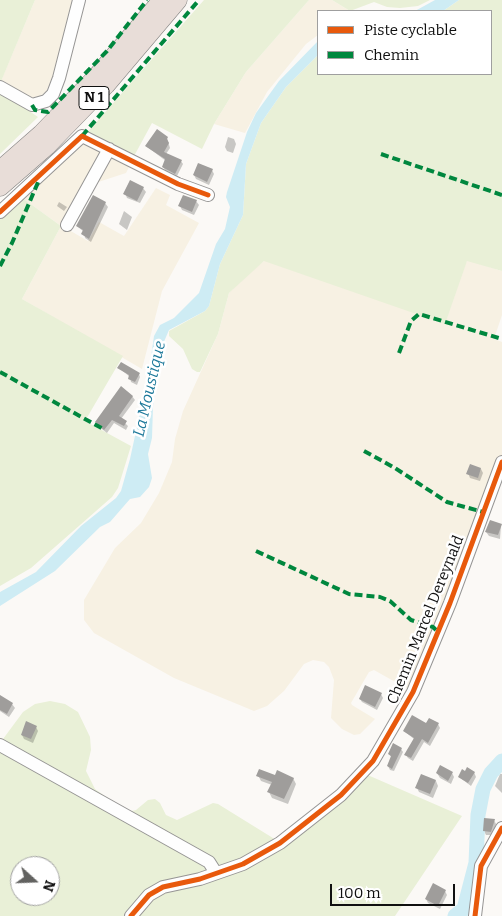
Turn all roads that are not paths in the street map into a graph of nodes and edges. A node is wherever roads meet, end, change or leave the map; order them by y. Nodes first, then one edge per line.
1 (79, 0) edge
2 (162, 0) edge
3 (178, 0) edge
4 (0, 87) edge
5 (109, 149) junction
6 (0, 170) edge
7 (0, 187) edge
8 (208, 195) dead end
9 (0, 212) edge
10 (67, 226) dead end
11 (502, 462) edge
12 (0, 745) edge
13 (502, 828) edge
14 (216, 873) junction
15 (132, 916) edge
16 (474, 916) edge

1 - 4 street
2 - 6 highway, N 1
3 - 7 highway, N 1
5 - 8 street
5 - 9 street
5 - 10 street
11 - 14 street, Chemin Marcel Dereynald
12 - 14 street
13 - 16 street
14 - 15 street, Chemin Marcel Dereynald

